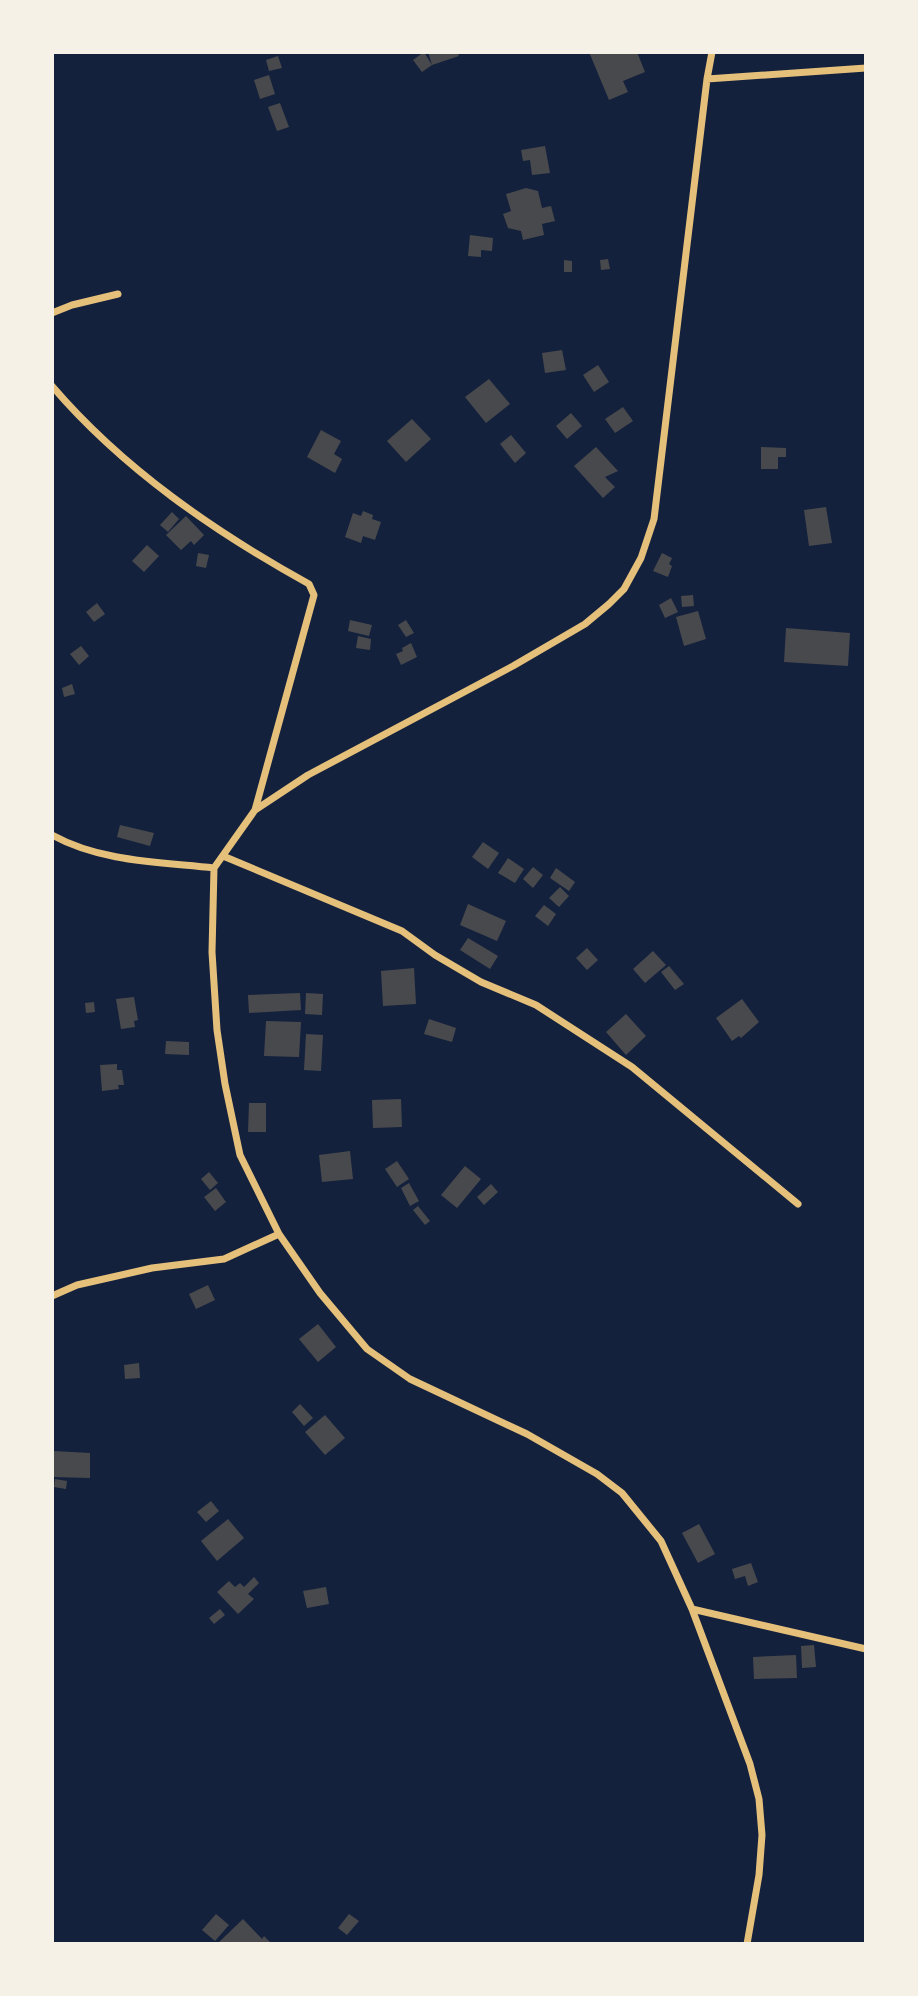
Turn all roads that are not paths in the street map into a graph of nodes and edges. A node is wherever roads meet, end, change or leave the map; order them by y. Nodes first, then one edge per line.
1 (712, 52) edge
2 (866, 68) edge
3 (707, 79) junction
4 (118, 295) dead end
5 (52, 313) edge
6 (52, 386) edge
7 (255, 810) junction
8 (52, 835) edge
9 (223, 856) junction
10 (214, 867) junction
11 (799, 1204) dead end
12 (279, 1234) junction
13 (52, 1296) edge
14 (692, 1609) junction
15 (866, 1649) edge
16 (747, 1944) edge

1 - 3 street
2 - 3 street
3 - 7 street
4 - 5 street
6 - 7 street
7 - 9 street
8 - 10 street
9 - 10 street
9 - 11 street
10 - 12 street
12 - 13 street
12 - 14 street
14 - 15 street
14 - 16 street

